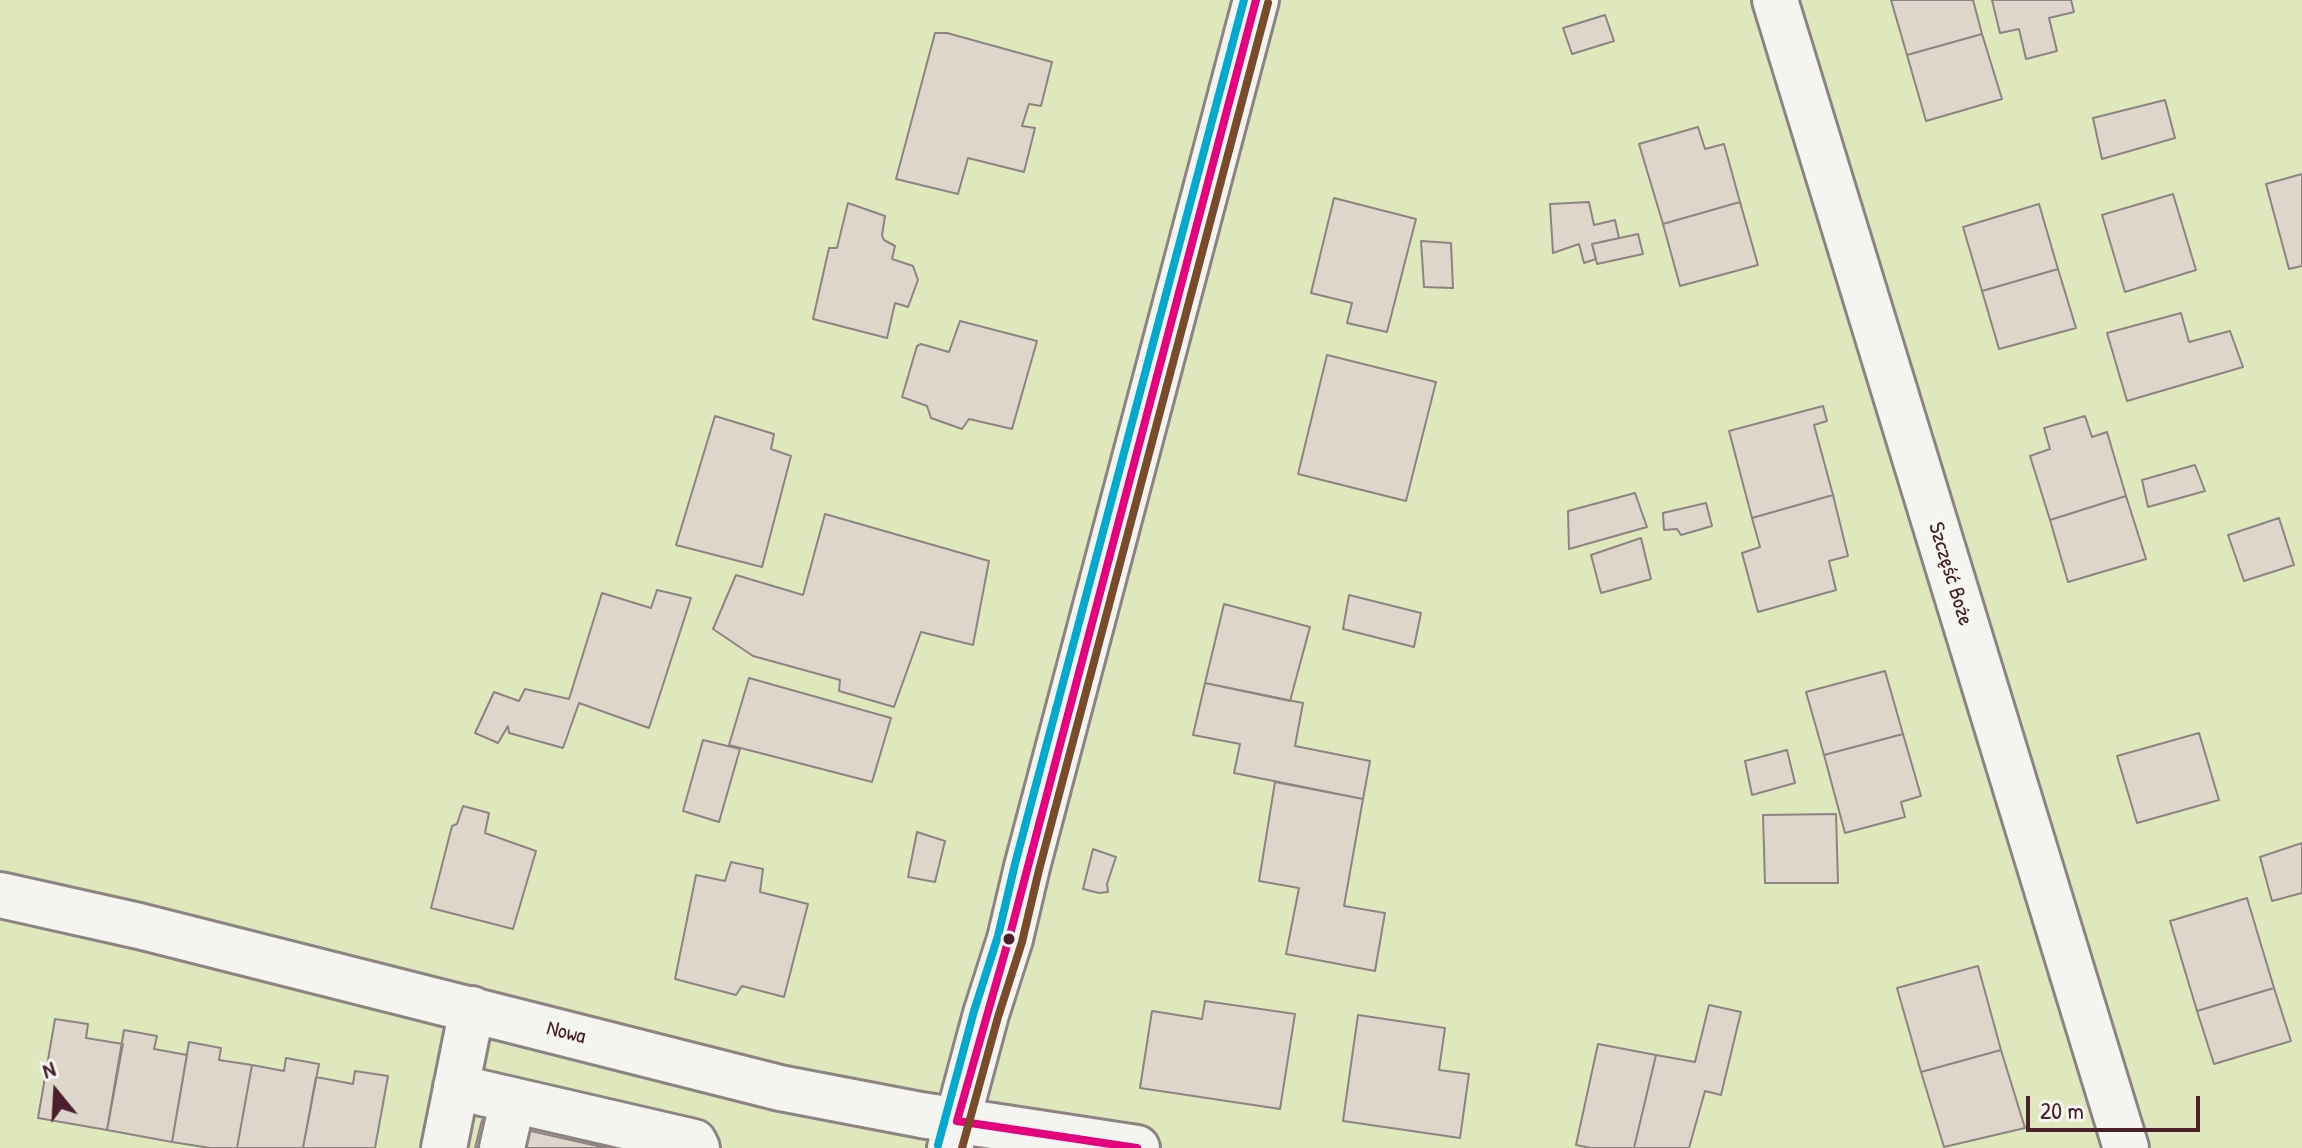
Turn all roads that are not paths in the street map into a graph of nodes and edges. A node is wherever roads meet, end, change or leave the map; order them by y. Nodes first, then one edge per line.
1 (1256, 0) edge
2 (1775, 0) edge
3 (0, 896) edge
4 (472, 1009) junction
5 (456, 1087) junction
6 (513, 1100) junction
7 (550, 1129) edge
8 (954, 1134) edge
9 (622, 1137) edge
10 (677, 1144) edge
11 (444, 1148) edge
12 (502, 1148) edge
13 (1137, 1148) edge
14 (2126, 1148) edge

1 - 8 street
2 - 14 street, Szczęść Boże
3 - 4 street, Nowa
4 - 5 street
4 - 8 street, Nowa
5 - 6 street
5 - 11 street
6 - 7 street
6 - 12 street
7 - 9 street
8 - 13 street, Nowa
9 - 10 street

